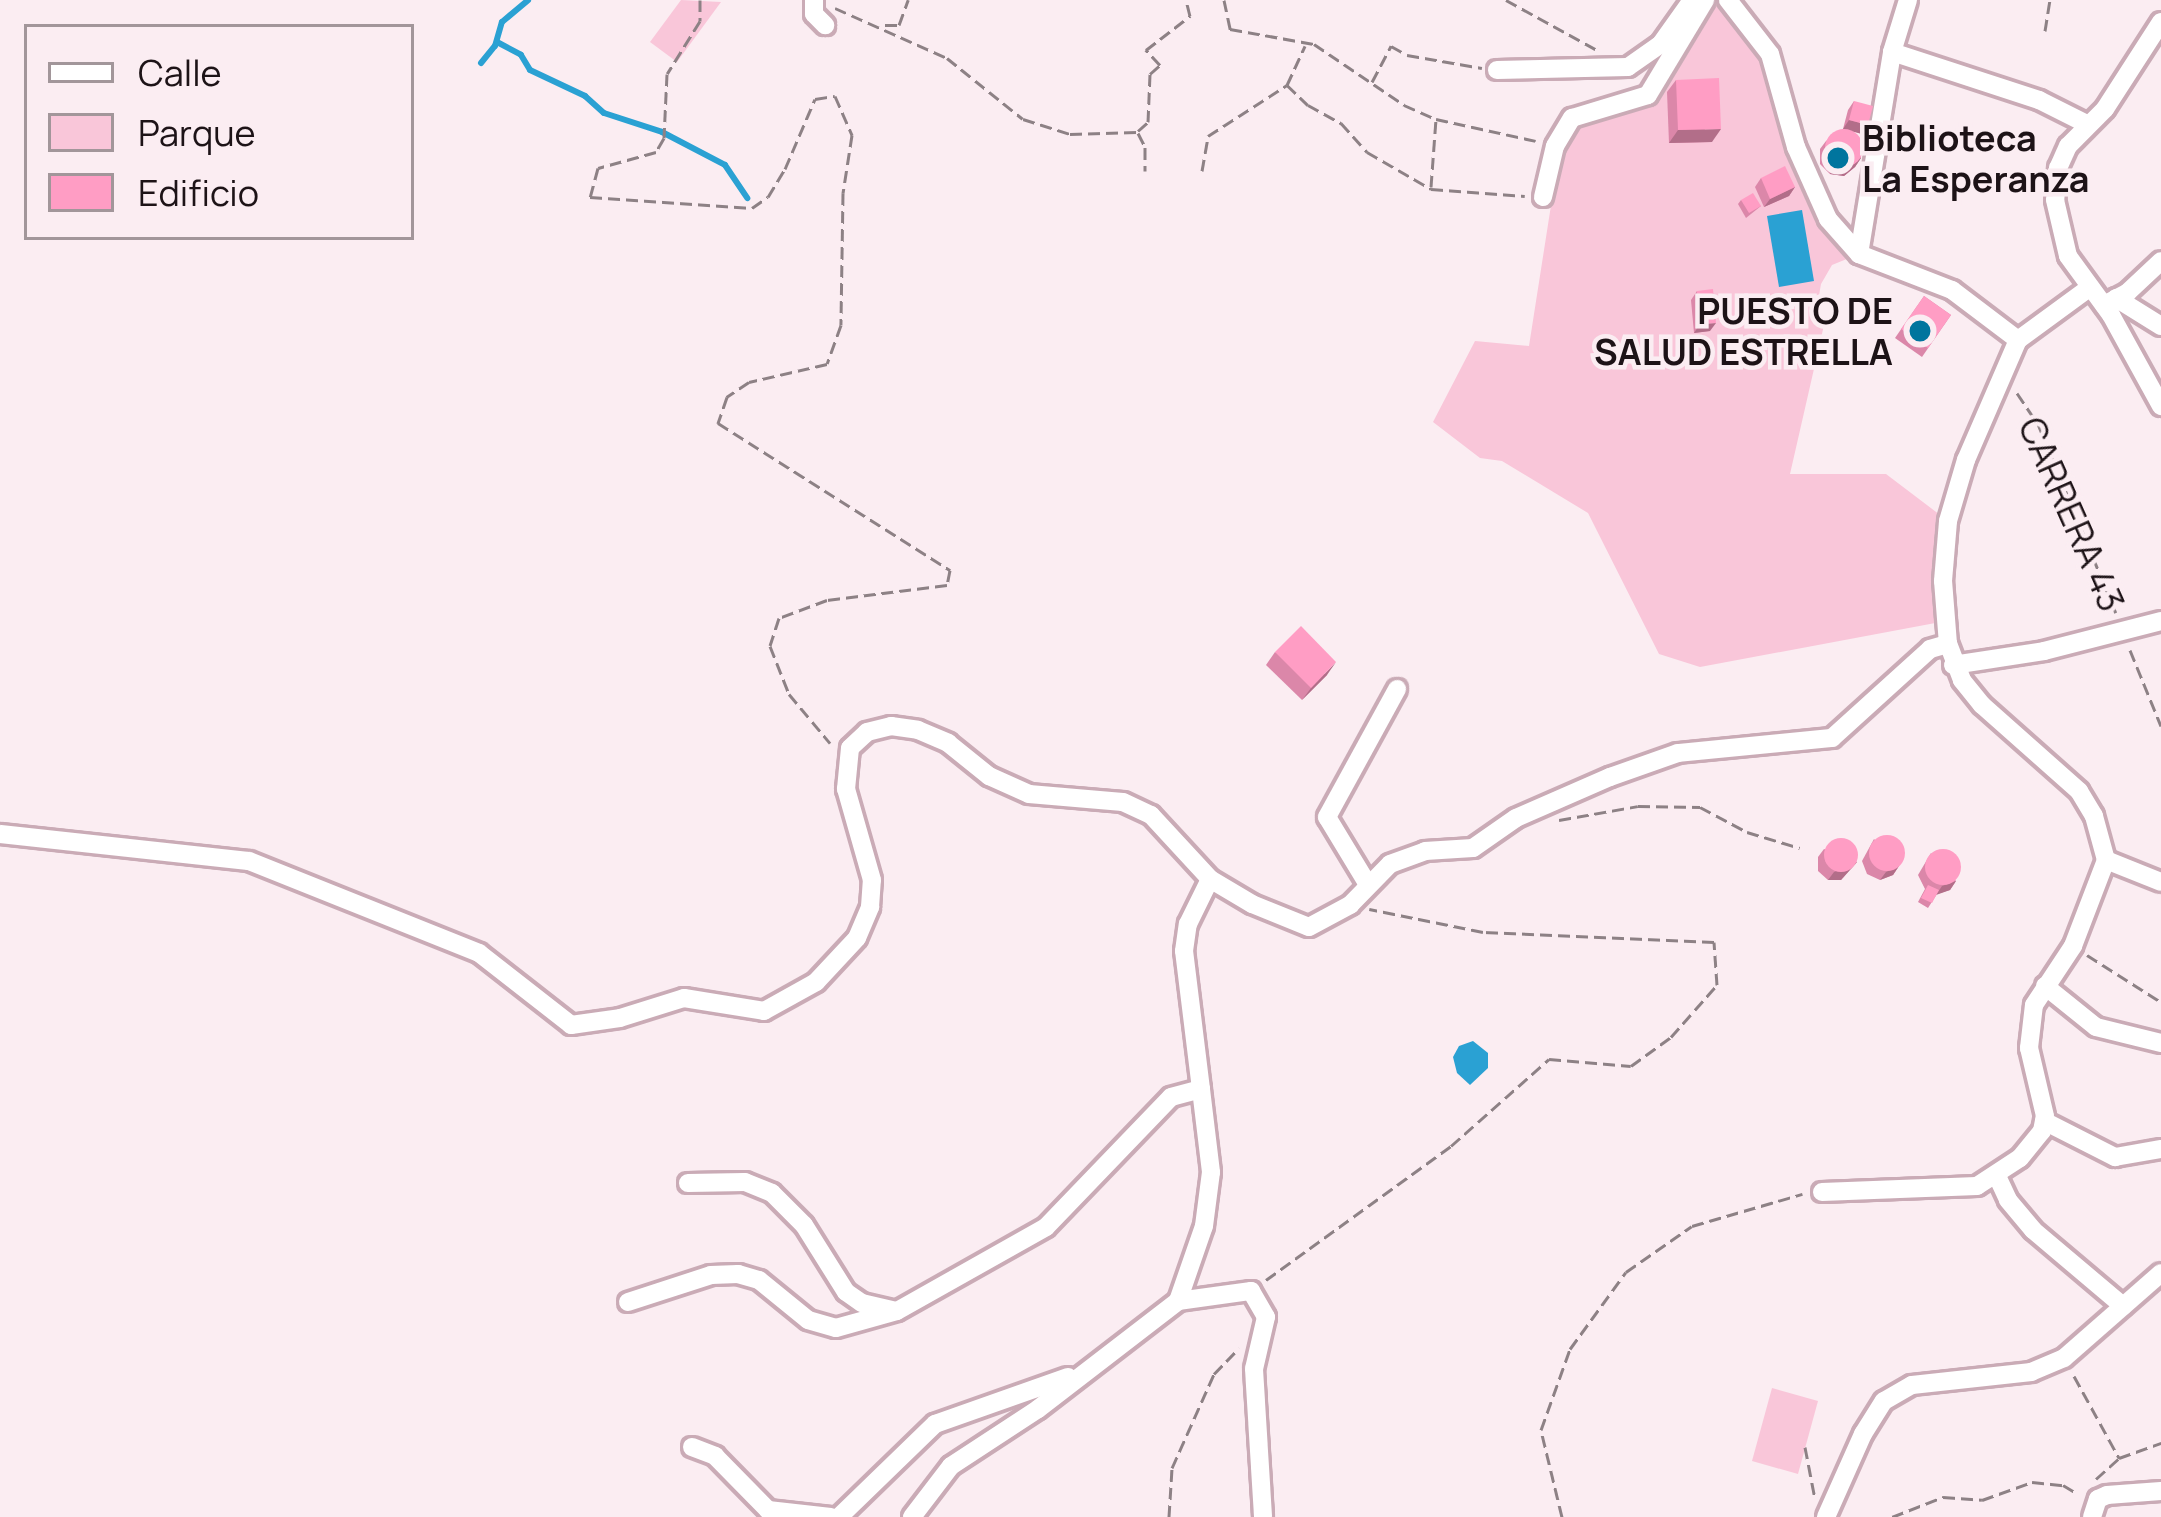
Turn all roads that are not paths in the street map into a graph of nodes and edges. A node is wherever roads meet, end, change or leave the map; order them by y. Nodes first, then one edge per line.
1 (1692, 0) edge
2 (1705, 0) edge
3 (1728, 0) edge
4 (1908, 0) edge
5 (816, 2) edge
6 (2161, 22) edge
7 (825, 25) dead end
8 (1892, 52) junction
9 (1497, 70) road end
10 (2087, 124) junction
11 (1543, 197) road end
12 (1859, 254) junction
13 (2161, 261) edge
14 (2089, 288) junction
15 (2110, 301) junction
16 (2161, 326) edge
17 (2018, 340) junction
18 (2161, 406) edge
19 (2161, 621) edge
20 (1948, 644) junction
21 (1953, 664) junction
22 (1397, 689) dead end
23 (0, 833) edge
24 (2106, 860) junction
25 (1210, 879) junction
26 (2161, 882) edge
27 (1367, 883) junction
28 (2045, 986) junction
29 (2161, 1043) edge
30 (1202, 1089) junction
31 (2044, 1120) junction
32 (2161, 1149) edge
33 (1997, 1176) junction
34 (688, 1183) dead end
35 (1822, 1192) road end
36 (2161, 1273) edge
37 (1178, 1301) junction
38 (628, 1302) dead end
39 (2123, 1306) junction
40 (897, 1311) junction
41 (1084, 1371) junction
42 (692, 1447) dead end
43 (2161, 1491) edge
44 (1821, 1510) edge
45 (835, 1517) edge
46 (912, 1517) edge
47 (1263, 1517) edge
48 (2092, 1517) edge

1 - 9 street
2 - 11 street
3 - 12 street
4 - 8 street
5 - 7 street
6 - 10 street
8 - 10 street
8 - 12 street
10 - 14 street
12 - 17 street
13 - 15 street
14 - 15 street
14 - 17 street
15 - 16 street
15 - 18 street
17 - 20 street
19 - 21 street
20 - 21 street
20 - 27 street
21 - 24 street
22 - 27 street
23 - 25 street
24 - 26 street
24 - 28 street
25 - 27 street
25 - 30 street
28 - 29 street
28 - 31 street
30 - 37 street
30 - 40 street
31 - 32 street
31 - 33 street
33 - 35 street
33 - 39 street
34 - 40 street
36 - 39 street
37 - 41 street
37 - 47 street
38 - 40 street
39 - 44 street
41 - 45 street
41 - 46 street
42 - 45 street
43 - 48 street

